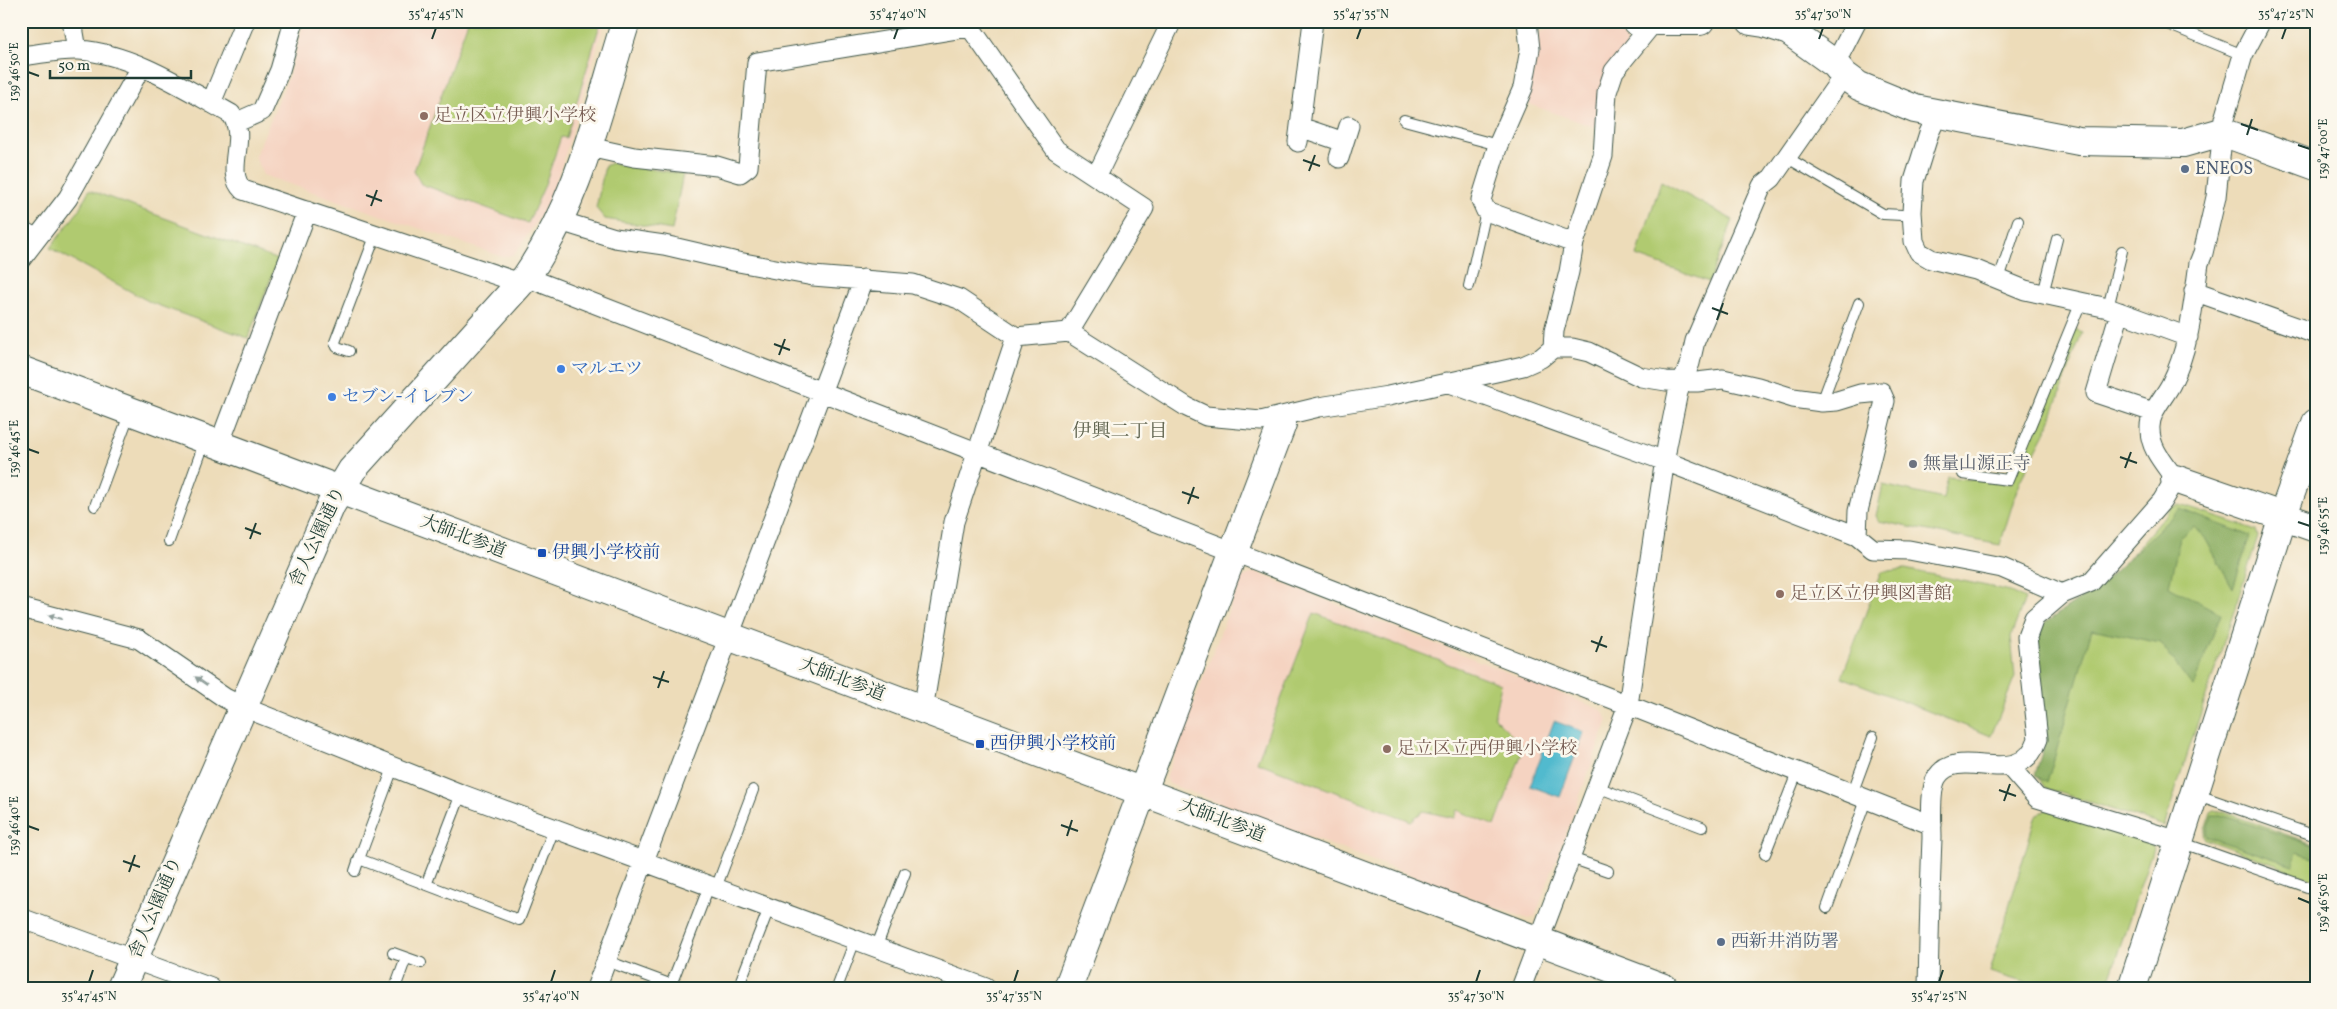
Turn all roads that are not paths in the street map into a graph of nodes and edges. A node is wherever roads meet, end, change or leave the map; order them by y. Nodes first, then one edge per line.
1 (72, 21) edge
2 (245, 21) edge
3 (626, 21) edge
4 (1172, 21) edge
5 (1313, 21) edge
6 (1527, 21) edge
7 (1700, 21) edge
8 (1751, 21) edge
9 (1857, 21) edge
10 (2160, 21) edge
11 (2261, 21) edge
12 (1644, 22) edge
13 (288, 23) edge
14 (967, 24) edge
15 (1791, 26) edge
16 (77, 50) junction
17 (2243, 55) junction
18 (21, 56) edge
19 (141, 67) junction
20 (1840, 70) junction
21 (212, 103) junction
22 (1938, 114) junction
23 (1404, 120) dead end
24 (237, 122) junction
25 (2222, 132) junction
26 (1344, 142) dead end
27 (1498, 145) junction
28 (589, 148) junction
29 (1786, 158) junction
30 (2316, 166) edge
31 (1097, 175) junction
32 (307, 211) junction
33 (1486, 211) junction
34 (1902, 215) dead end
35 (560, 221) junction
36 (2018, 222) dead end
37 (21, 225) edge
38 (376, 234) junction
39 (41, 236) junction
40 (2057, 239) dead end
41 (1574, 243) junction
42 (2122, 250) dead end
43 (21, 260) edge
44 (864, 279) junction
45 (1999, 279) junction
46 (523, 280) junction
47 (1469, 286) dead end
48 (2194, 291) junction
49 (2043, 294) junction
50 (2081, 302) junction
51 (1860, 303) dead end
52 (2114, 310) junction
53 (1069, 332) junction
54 (2316, 334) edge
55 (1016, 337) junction
56 (2188, 337) junction
57 (1553, 348) junction
58 (349, 351) dead end
59 (21, 370) edge
60 (1683, 381) junction
61 (1447, 382) junction
62 (822, 392) junction
63 (1822, 402) junction
64 (130, 412) junction
65 (2154, 412) junction
66 (1283, 420) junction
67 (2316, 423) edge
68 (212, 443) junction
69 (977, 453) junction
70 (1665, 461) junction
71 (1963, 474) dead end
72 (2175, 479) junction
73 (338, 490) junction
74 (95, 506) dead end
75 (2283, 518) junction
76 (2316, 528) edge
77 (1857, 536) junction
78 (169, 541) dead end
79 (1235, 552) junction
80 (2062, 594) junction
81 (21, 608) edge
82 (728, 636) junction
83 (1628, 705) junction
84 (243, 707) junction
85 (923, 710) junction
86 (1873, 737) dead end
87 (2009, 766) junction
88 (393, 768) junction
89 (1797, 773) junction
90 (1597, 787) junction
91 (753, 790) dead end
92 (1142, 790) junction
93 (461, 794) junction
94 (2194, 794) junction
95 (1859, 797) junction
96 (1932, 825) junction
97 (1702, 827) dead end
98 (554, 829) junction
99 (2316, 836) edge
100 (2179, 841) junction
101 (1765, 854) dead end
102 (1571, 858) junction
103 (359, 860) junction
104 (645, 862) junction
105 (355, 871) dead end
106 (1608, 871) dead end
107 (905, 873) dead end
108 (426, 885) junction
109 (712, 887) junction
110 (2316, 890) edge
111 (769, 908) junction
112 (1827, 908) dead end
113 (21, 918) edge
114 (855, 940) junction
115 (1539, 940) junction
116 (876, 948) junction
117 (394, 953) dead end
118 (406, 958) junction
119 (134, 959) junction
120 (607, 961) junction
121 (421, 963) dead end
122 (676, 986) edge
123 (121, 988) edge
124 (211, 988) edge
125 (396, 988) edge
126 (596, 988) edge
127 (738, 988) edge
128 (837, 988) edge
129 (986, 988) edge
130 (1068, 988) edge
131 (1521, 988) edge
132 (1664, 988) edge
133 (1928, 988) edge
134 (2132, 988) edge

1 - 16 street
2 - 21 street
3 - 28 street, 舎人公園通り
4 - 31 street
5 - 26 street
6 - 27 street
7 - 12 street
8 - 15 street
9 - 20 street
10 - 17 lane
11 - 17 street
12 - 41 street
13 - 24 street
14 - 28 street
14 - 31 street
15 - 20 street
16 - 18 street
16 - 19 street
17 - 25 street
19 - 21 street
19 - 39 street
20 - 22 street
20 - 29 street
21 - 24 street
22 - 25 street
22 - 45 street
23 - 27 lane
24 - 32 street
25 - 30 street
25 - 48 street
27 - 33 street
28 - 35 street, 舎人公園通り
29 - 34 lane
29 - 60 street
31 - 53 street
32 - 38 street
32 - 68 street
33 - 41 street
33 - 47 lane
35 - 44 street
35 - 46 street, 舎人公園通り
36 - 45 lane
37 - 39 lane
38 - 46 street
38 - 58 lane
39 - 43 street
40 - 49 lane
41 - 57 street
42 - 52 lane
44 - 55 street
44 - 62 street
45 - 49 street
46 - 62 street
46 - 73 street, 舎人公園通り
48 - 54 street
48 - 56 street
49 - 50 street
50 - 52 street
50 - 71 lane
51 - 63 lane
52 - 56 street
52 - 65 street
53 - 55 street
53 - 66 street
55 - 69 street
56 - 65 street
57 - 60 street
57 - 61 street
59 - 64 street, 大師北参道
60 - 63 street
60 - 70 street
61 - 66 street
61 - 70 street
62 - 69 street
62 - 82 street
63 - 77 street
64 - 68 street, 大師北参道
64 - 74 lane
65 - 72 street
66 - 79 street
67 - 75 street
68 - 73 street, 大師北参道
68 - 78 lane
69 - 79 street
69 - 85 street
70 - 77 street
70 - 83 street
72 - 75 street
72 - 80 street
73 - 82 street, 大師北参道
73 - 84 street, 舎人公園通り
75 - 76 street
75 - 94 street
77 - 80 street
79 - 83 street
79 - 92 street
80 - 87 street
84 -> 81 street
82 - 85 street, 大師北参道
82 - 104 street
83 - 89 street
83 - 90 street
84 - 88 street
84 - 119 street, 舎人公園通り
85 - 92 street, 大師北参道
86 - 95 lane
87 - 96 street
87 - 100 street
88 - 93 street
88 - 103 lane
89 - 95 street
89 - 101 lane
90 - 97 lane
90 - 102 street
91 - 109 lane
92 - 115 street, 大師北参道
92 - 130 street
93 - 98 street
93 - 108 lane
94 - 99 lane
94 - 100 street
95 - 96 street
95 - 112 lane
96 - 133 street
98 - 104 street
98 - 108 lane
100 - 110 lane
100 - 134 street
102 - 106 lane
102 - 115 street
103 - 105 lane
103 - 108 lane
104 - 109 street
104 - 120 street
107 - 116 lane
109 - 111 street
109 - 122 lane
111 - 114 street
111 - 127 lane
113 - 119 street
114 - 116 street
114 - 128 lane
115 - 131 street
115 - 132 street, 大師北参道
116 - 129 street
117 - 118 lane
118 - 121 lane
118 - 125 lane
119 - 123 street, 舎人公園通り
119 - 124 street
120 - 122 lane
120 - 126 street

